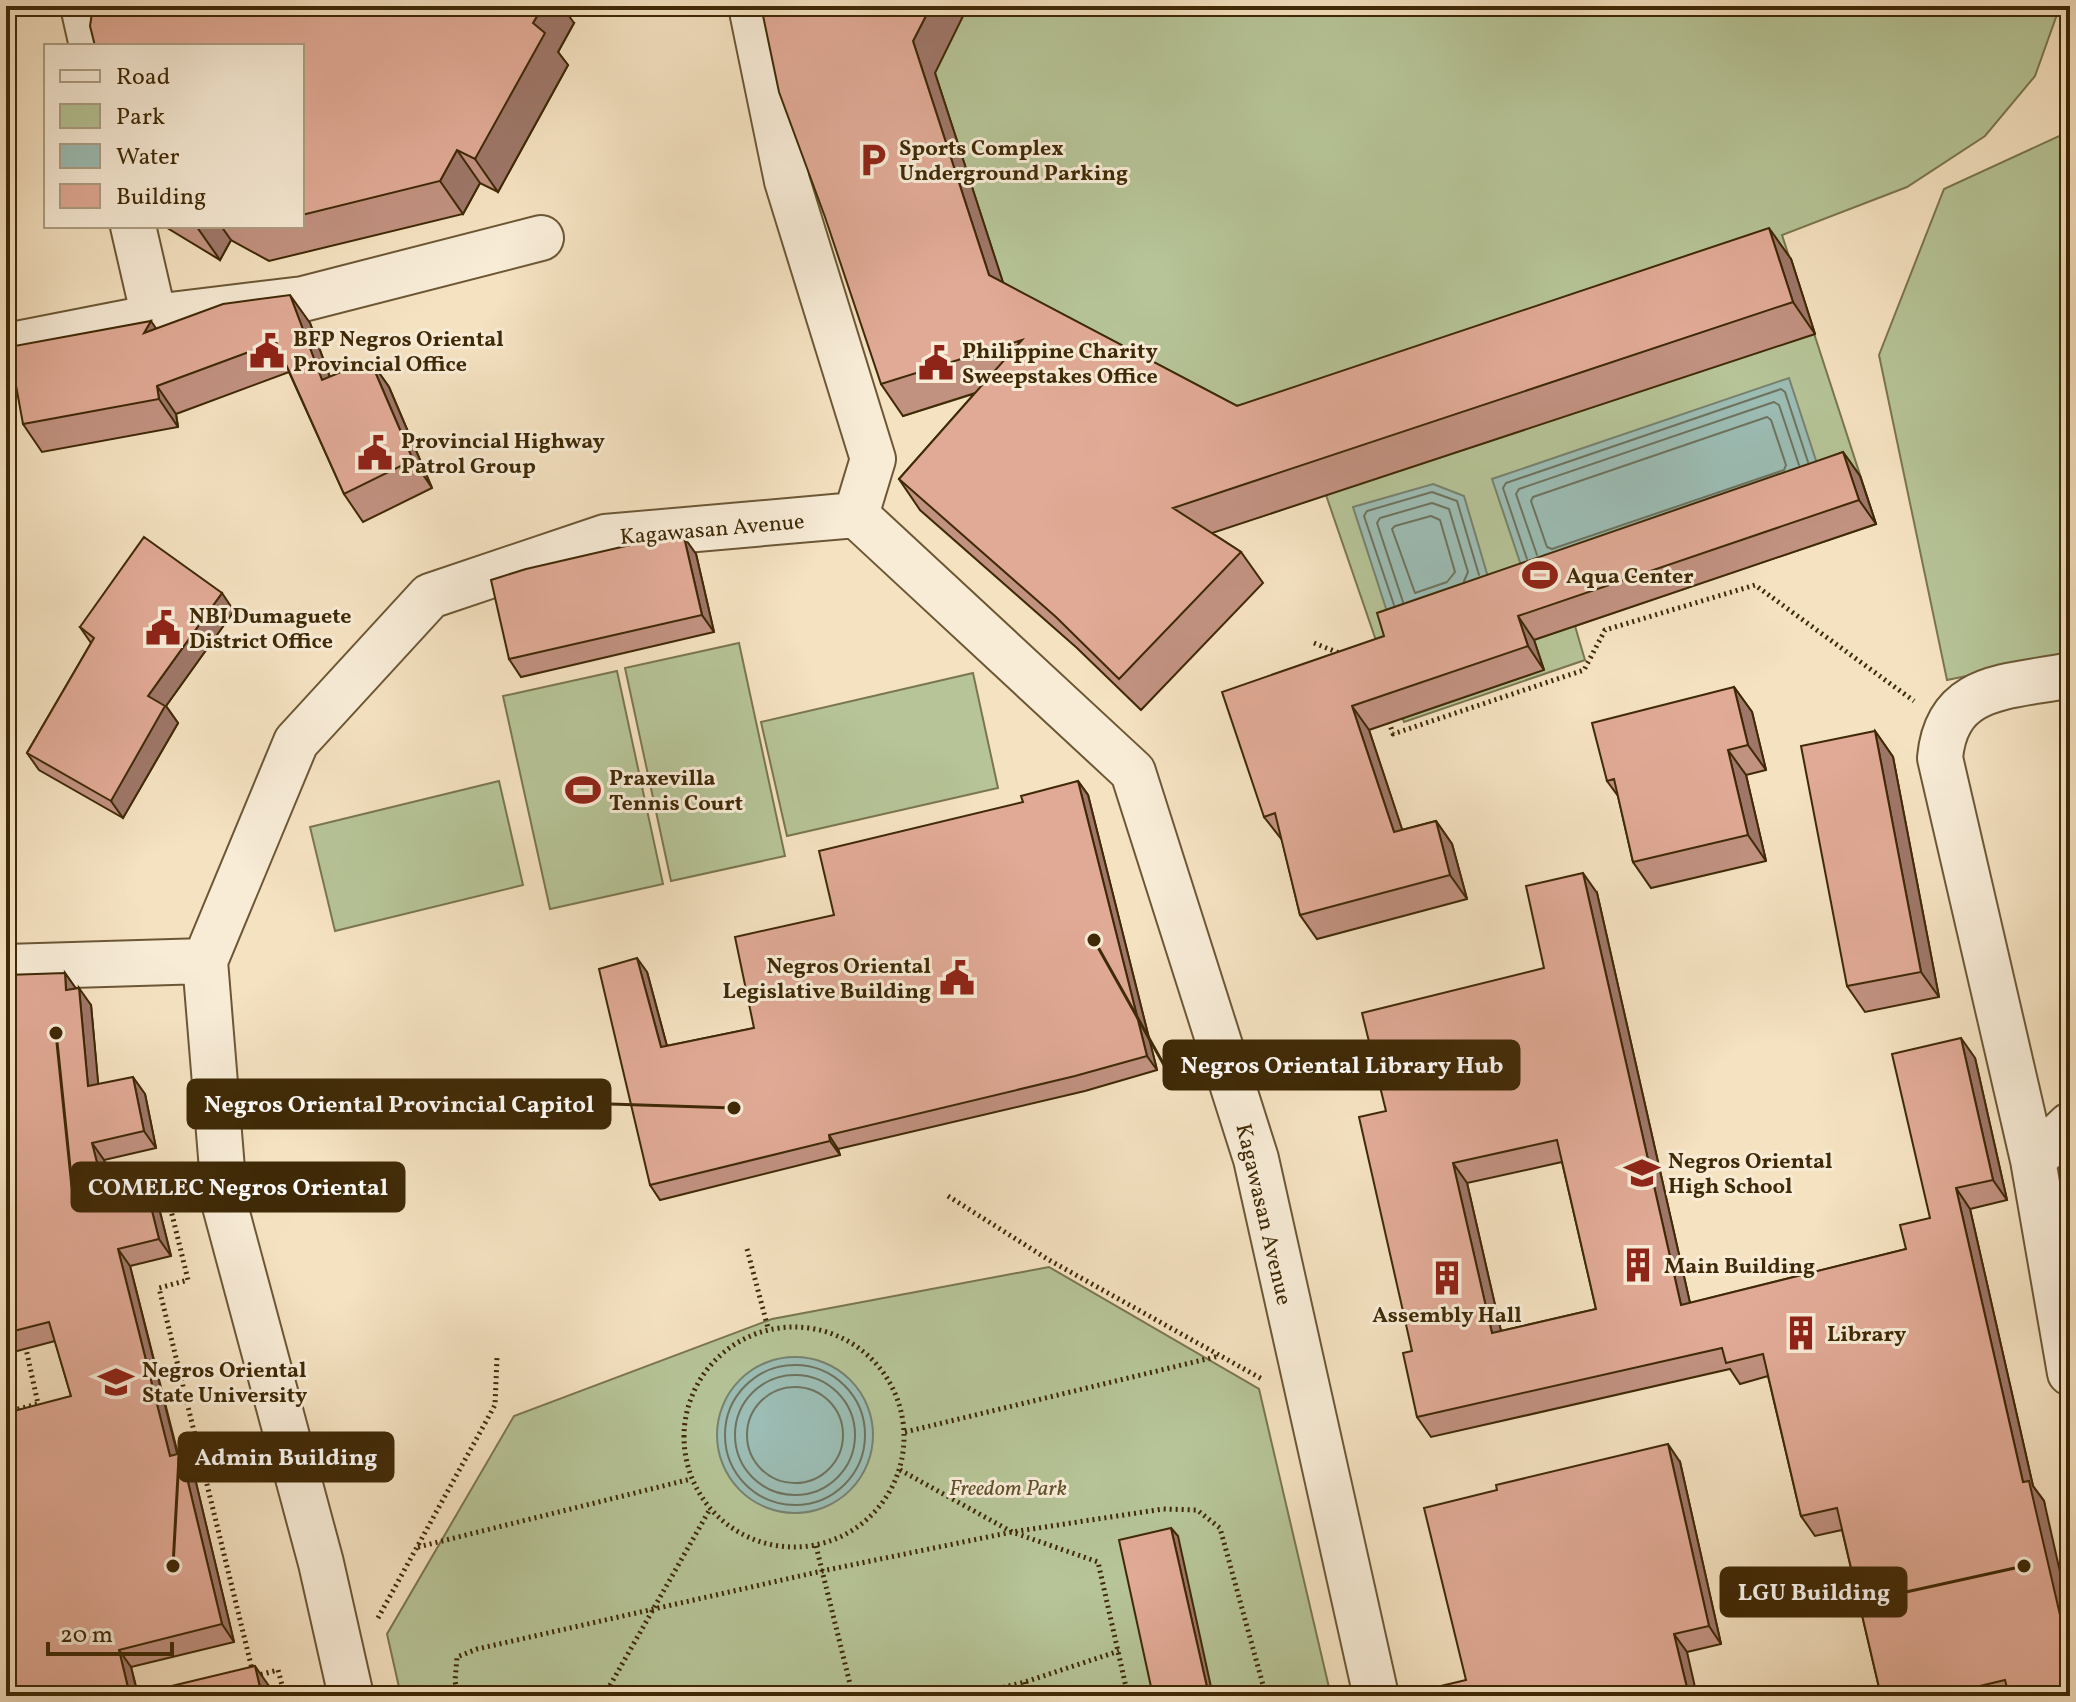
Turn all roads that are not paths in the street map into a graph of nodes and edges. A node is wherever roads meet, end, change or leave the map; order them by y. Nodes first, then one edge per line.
1 (83, 6) edge
2 (751, 6) edge
3 (92, 44) edge
4 (133, 228) edge
5 (541, 238) dead end
6 (154, 317) junction
7 (6, 346) edge
8 (856, 515) junction
9 (2070, 675) edge
10 (205, 961) junction
11 (6, 967) edge
12 (2070, 1125) edge
13 (2033, 1160) junction
14 (2070, 1373) edge
15 (351, 1696) edge
16 (1376, 1696) edge

1 - 3 street
2 - 8 street
4 - 6 street
5 - 6 street
6 - 7 street
8 - 10 street, Kagawasan Avenue
8 - 16 street, Kagawasan Avenue
9 - 13 street
10 - 11 street
10 - 15 street, Kagawasan Avenue
12 - 13 street
13 - 14 street

